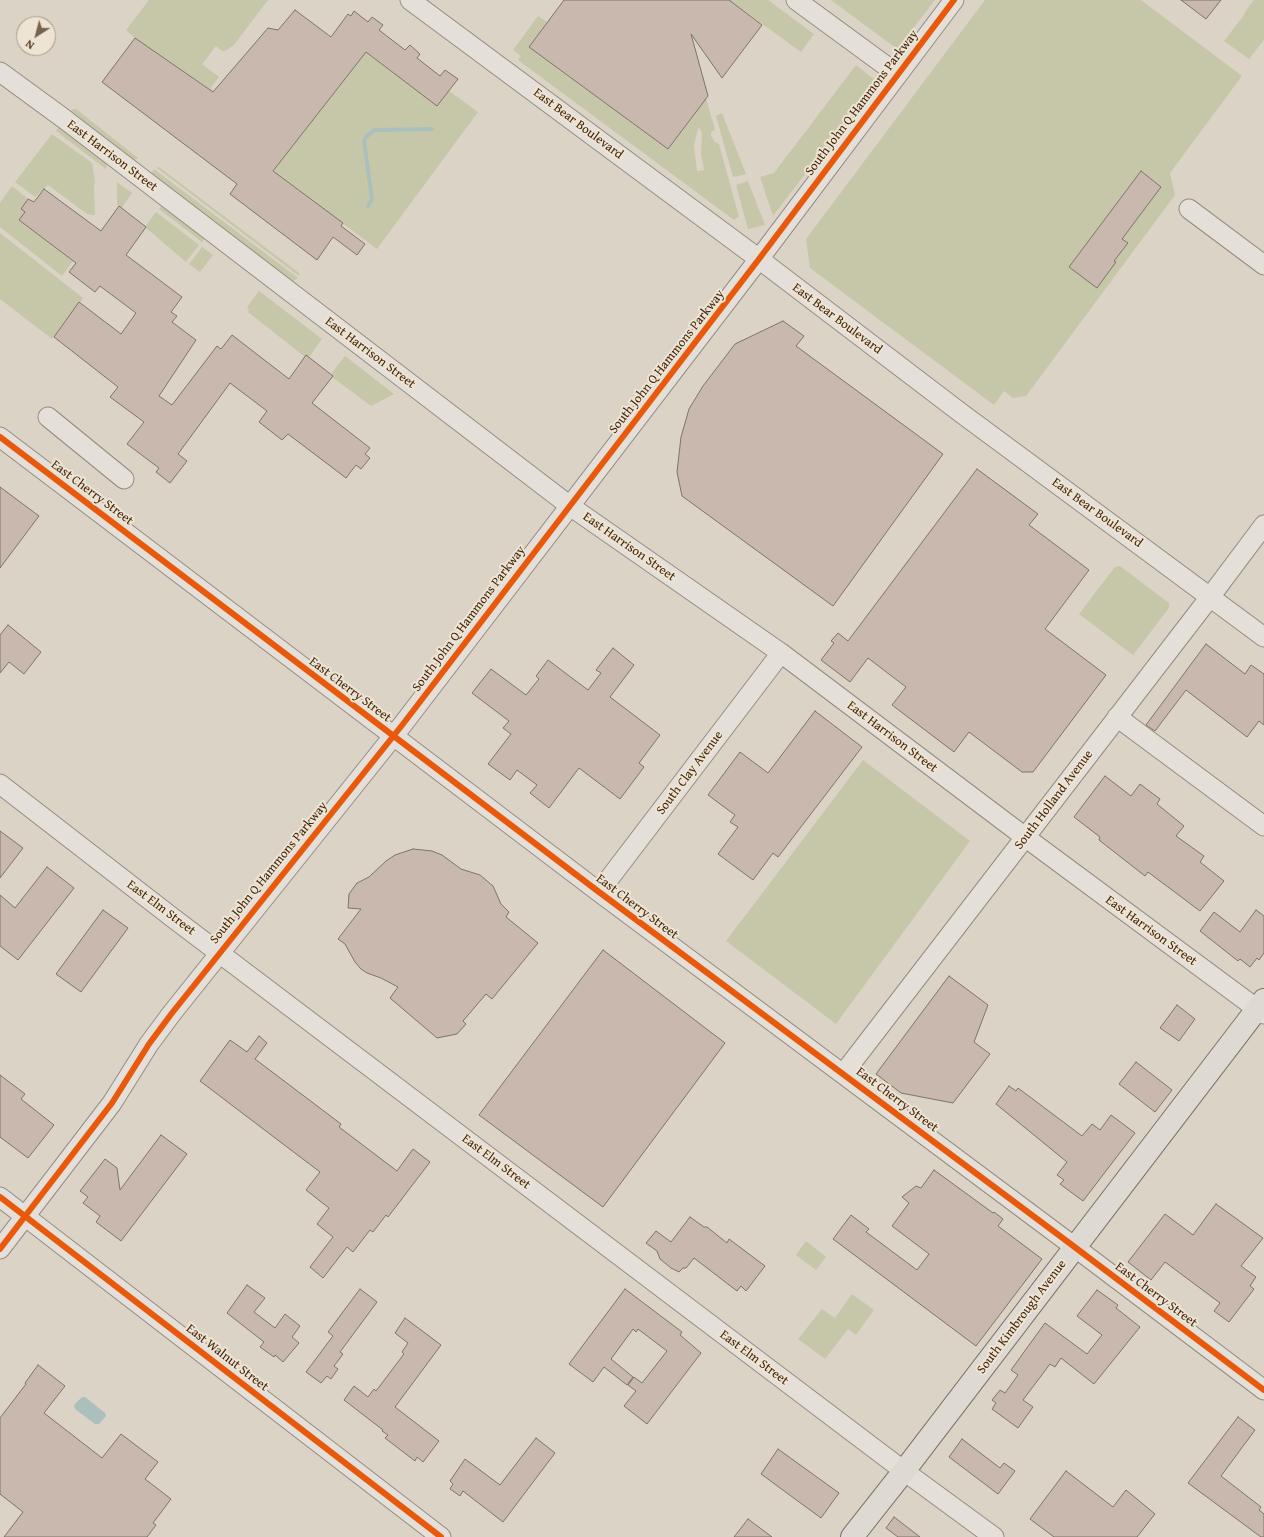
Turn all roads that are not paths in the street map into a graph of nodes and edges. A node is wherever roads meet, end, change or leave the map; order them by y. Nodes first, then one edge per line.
1 (410, 0) edge
2 (796, 0) edge
3 (954, 0) edge
4 (0, 72) edge
5 (897, 74) junction
6 (1189, 209) dead end
7 (759, 259) junction
8 (1264, 264) edge
9 (48, 417) dead end
10 (0, 437) edge
11 (124, 479) dead end
12 (570, 506) junction
13 (1264, 525) edge
14 (1210, 597) junction
15 (1264, 637) edge
16 (781, 653) junction
17 (1117, 717) junction
18 (393, 736) junction
19 (0, 784) edge
20 (1264, 826) edge
21 (1025, 837) junction
22 (599, 892) junction
23 (219, 952) junction
24 (1262, 1008) edge
25 (843, 1074) junction
26 (0, 1197) edge
27 (25, 1216) junction
28 (1075, 1247) junction
29 (0, 1249) edge
30 (1264, 1390) edge
31 (904, 1472) junction
32 (440, 1537) edge
33 (852, 1537) edge
34 (994, 1537) edge

1 - 7 street, East Bear Boulevard
2 - 5 street
3 - 5 street, South John Q Hammons Parkway
4 - 12 street, East Harrison Street
5 - 7 street, South John Q Hammons Parkway
6 - 8 street
7 - 12 street, South John Q Hammons Parkway
7 - 14 street, East Bear Boulevard
9 - 11 street
10 - 18 street, East Cherry Street
12 - 16 street, East Harrison Street
12 - 18 street, South John Q Hammons Parkway
13 - 14 street, South Holland Avenue
14 - 15 street, East Bear Boulevard
14 - 17 street, South Holland Avenue
16 - 21 street, East Harrison Street
16 - 22 street, South Clay Avenue
17 - 20 street
17 - 21 street, South Holland Avenue
18 - 22 street, East Cherry Street
18 - 23 street, South John Q Hammons Parkway
19 - 23 street, East Elm Street
21 - 24 street, East Harrison Street
21 - 25 street, South Holland Avenue
22 - 25 street, East Cherry Street
23 - 27 street, South John Q Hammons Parkway
23 - 31 street, East Elm Street
24 - 28 main road, South Kimbrough Avenue
25 - 28 street, East Cherry Street
26 - 27 street, East Walnut Street
27 - 29 street, South John Q Hammons Parkway
27 - 32 street, East Walnut Street
28 - 30 street, East Cherry Street
28 - 31 main road, South Kimbrough Avenue
31 - 33 main road, South Kimbrough Avenue
31 - 34 street, East Elm Street

